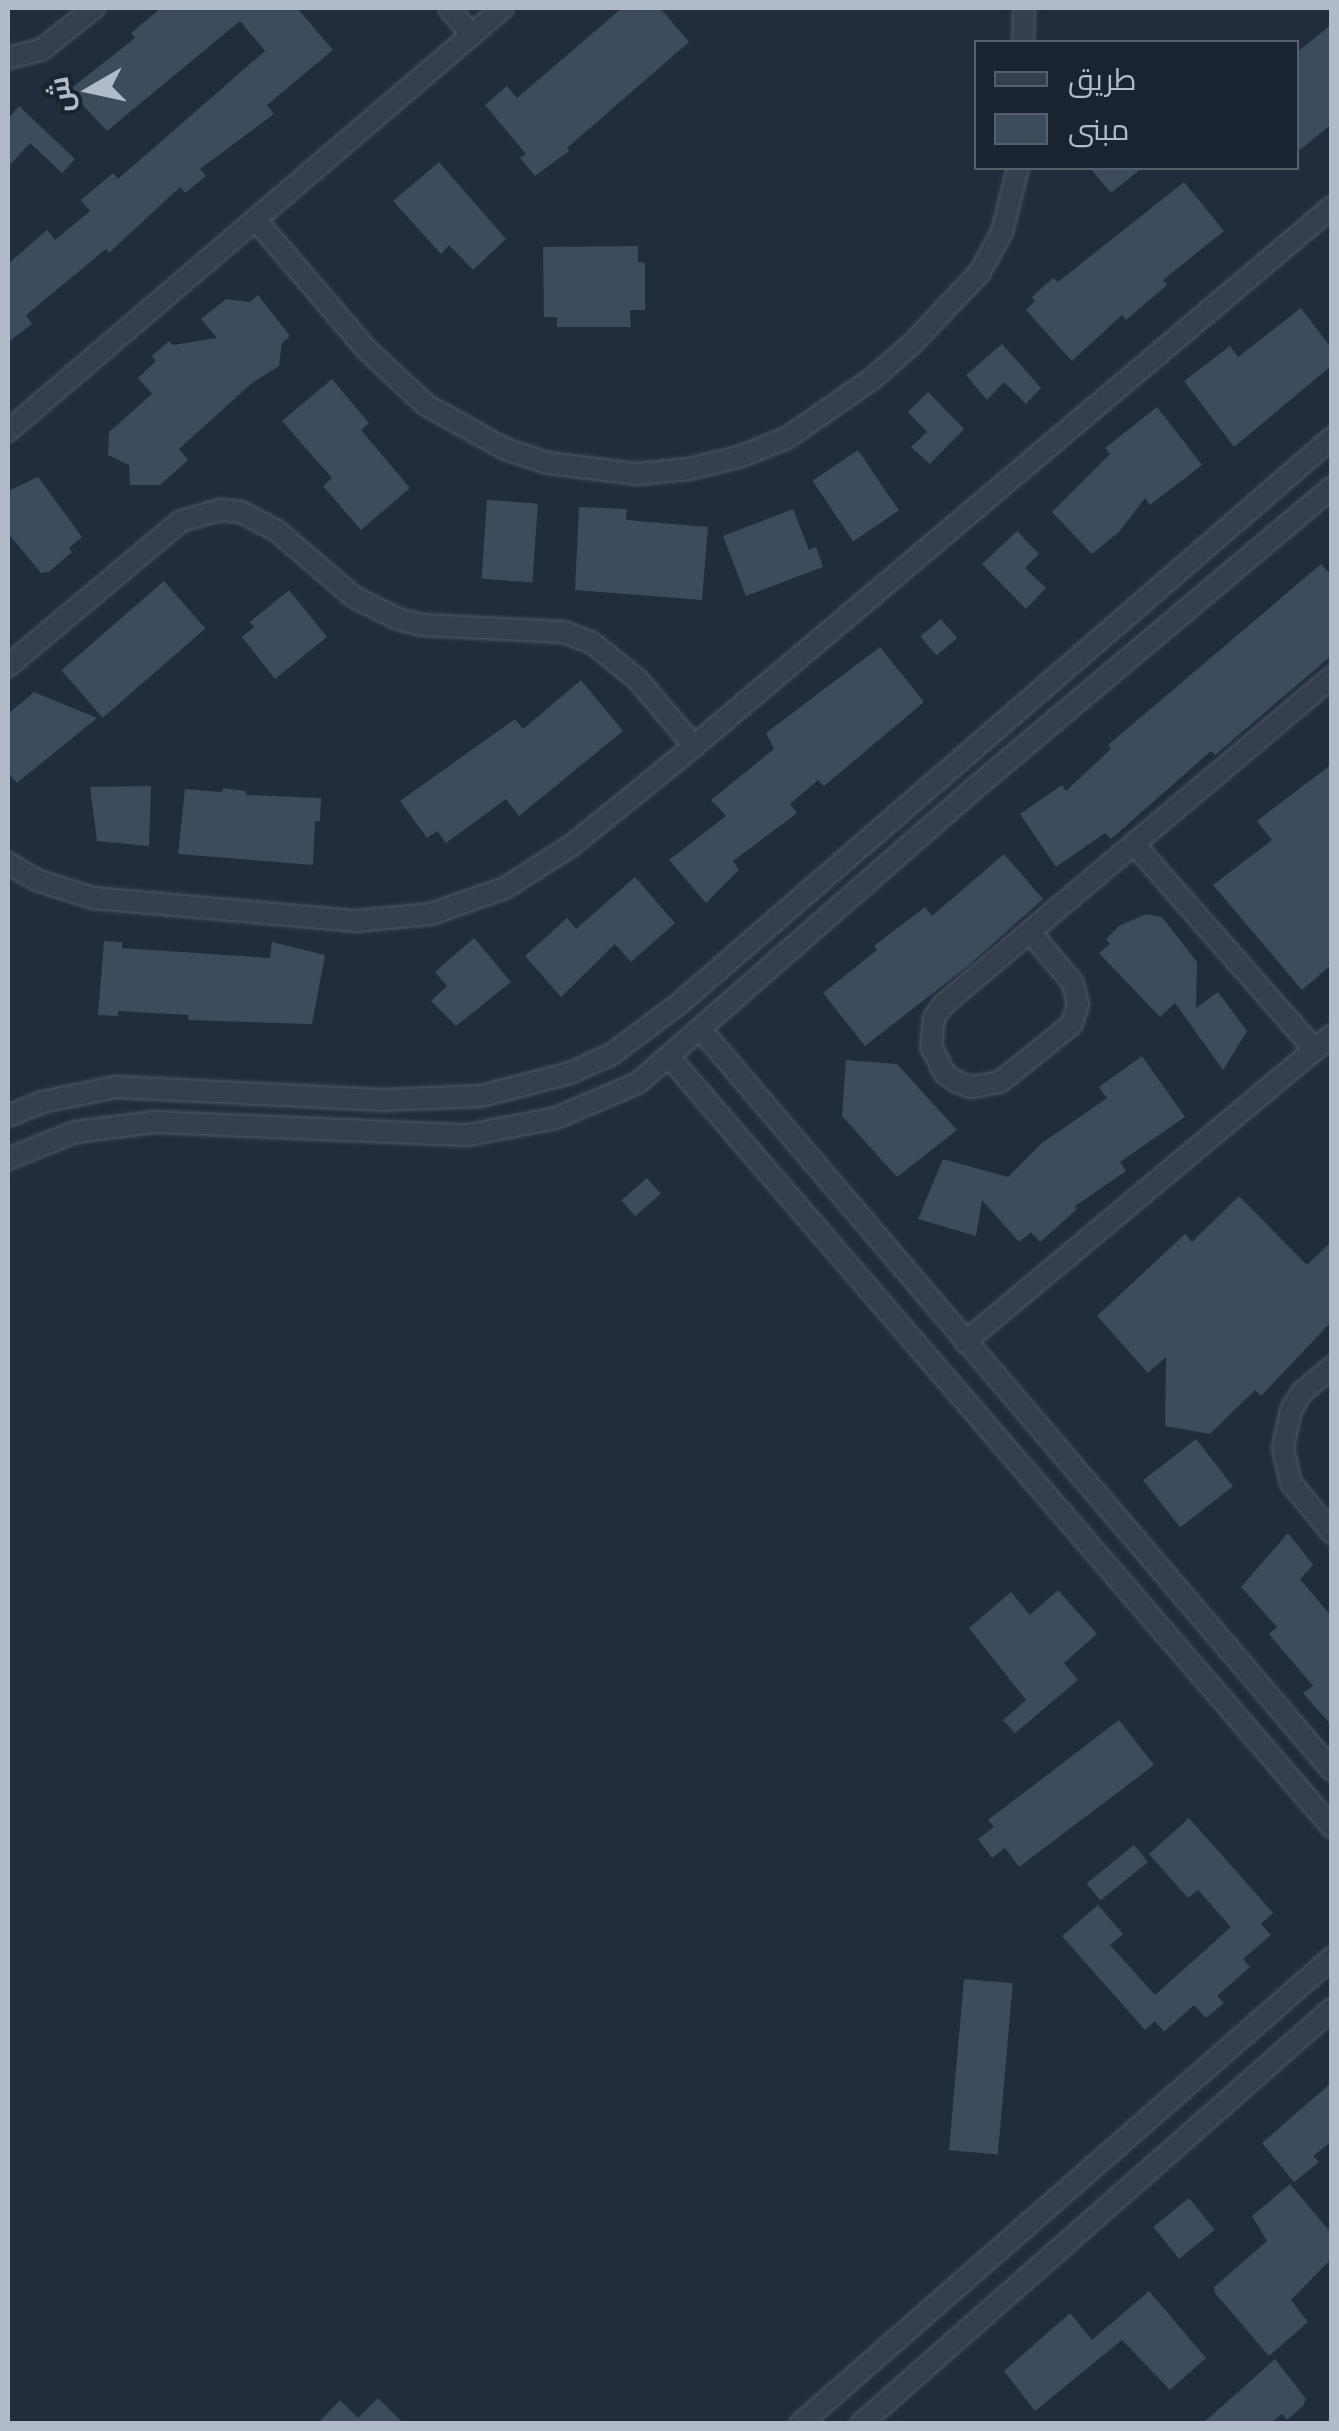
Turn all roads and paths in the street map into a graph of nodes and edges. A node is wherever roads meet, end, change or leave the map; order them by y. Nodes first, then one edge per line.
1 (94, 8) edge
2 (449, 8) edge
3 (503, 8) edge
4 (1024, 8) edge
5 (472, 35) junction
6 (1023, 40) edge
7 (8, 58) edge
8 (1018, 170) edge
9 (1332, 207) edge
10 (256, 220) junction
11 (8, 430) edge
12 (1332, 438) edge
13 (1332, 486) edge
14 (8, 666) edge
15 (1332, 677) edge
16 (694, 746) junction
17 (861, 844) junction
18 (1134, 844) junction
19 (8, 865) edge
20 (884, 870) junction
21 (1030, 932) junction
22 (702, 1032) junction
23 (1332, 1036) edge
24 (1314, 1050) junction
25 (670, 1058) junction
26 (8, 1116) edge
27 (8, 1159) edge
28 (965, 1342) junction
29 (1332, 1367) edge
30 (1332, 1533) edge
31 (1332, 1770) edge
32 (1332, 1827) edge
33 (1332, 1958) edge
34 (1332, 2009) edge
35 (800, 2424) edge
36 (861, 2424) edge

1 - 7 street
2 - 5 street
3 - 5 street
4 - 6 street
5 - 10 street
8 - 10 street
9 - 16 street
10 - 11 street
12 - 17 street
13 - 20 street
14 - 16 street
15 - 18 street
16 - 19 street
17 - 20 street
17 - 26 street
18 - 21 street
18 - 24 street
20 - 22 street
21 - 21 street
22 - 25 street
22 - 28 street
23 - 24 street
24 - 28 street
25 - 27 street
25 - 32 street
28 - 31 street
29 - 30 street
33 - 35 street
34 - 36 street

